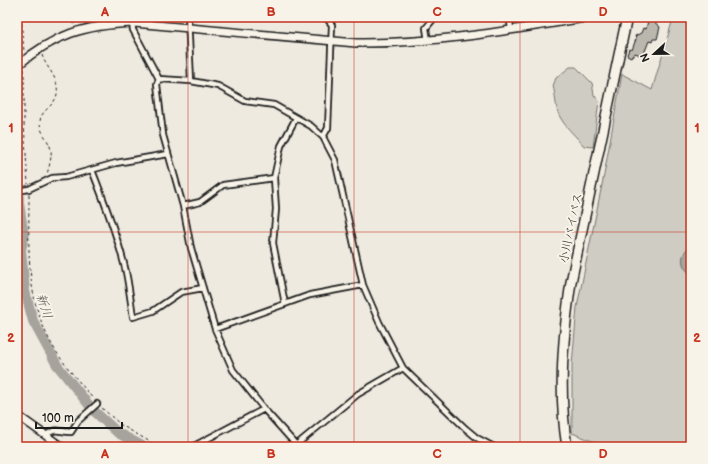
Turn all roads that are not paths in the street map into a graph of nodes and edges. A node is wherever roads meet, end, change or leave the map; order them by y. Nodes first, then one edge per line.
1 (188, 17) edge
2 (326, 17) edge
3 (435, 17) edge
4 (519, 17) edge
5 (590, 17) edge
6 (627, 17) edge
7 (132, 23) junction
8 (189, 28) junction
9 (511, 30) junction
10 (331, 41) junction
11 (428, 41) junction
12 (22, 62) edge
13 (159, 79) junction
14 (191, 81) junction
15 (296, 118) junction
16 (323, 137) junction
17 (168, 154) junction
18 (92, 170) junction
19 (274, 178) junction
20 (17, 191) edge
21 (183, 206) junction
22 (363, 284) junction
23 (203, 288) junction
24 (285, 304) junction
25 (215, 329) junction
26 (403, 368) junction
27 (97, 404) road end
28 (264, 409) junction
29 (17, 415) edge
30 (46, 435) junction
31 (297, 446) edge
32 (62, 447) edge
33 (192, 447) edge
34 (494, 447) edge
35 (567, 447) edge

1 - 8 street
2 - 10 street
3 - 11 street
4 - 9 street
5 - 9 main road
6 - 35 highway, 小川バイパス
7 - 8 main road
7 - 12 main road
7 - 13 street
8 - 10 main road
8 - 14 street
9 - 11 main road
10 - 11 main road
10 - 16 street
13 - 14 street
13 - 17 street
14 - 15 street
15 - 16 street
15 - 19 street
16 - 22 street
17 - 18 street
17 - 21 street
18 - 20 street
18 - 23 street
19 - 21 street
19 - 24 street
21 - 23 street
22 - 24 street
22 - 26 street
23 - 25 street
24 - 25 street
25 - 28 street
26 - 31 street
26 - 34 street
27 - 30 street
28 - 31 street
28 - 33 street
29 - 30 main road
30 - 32 main road

